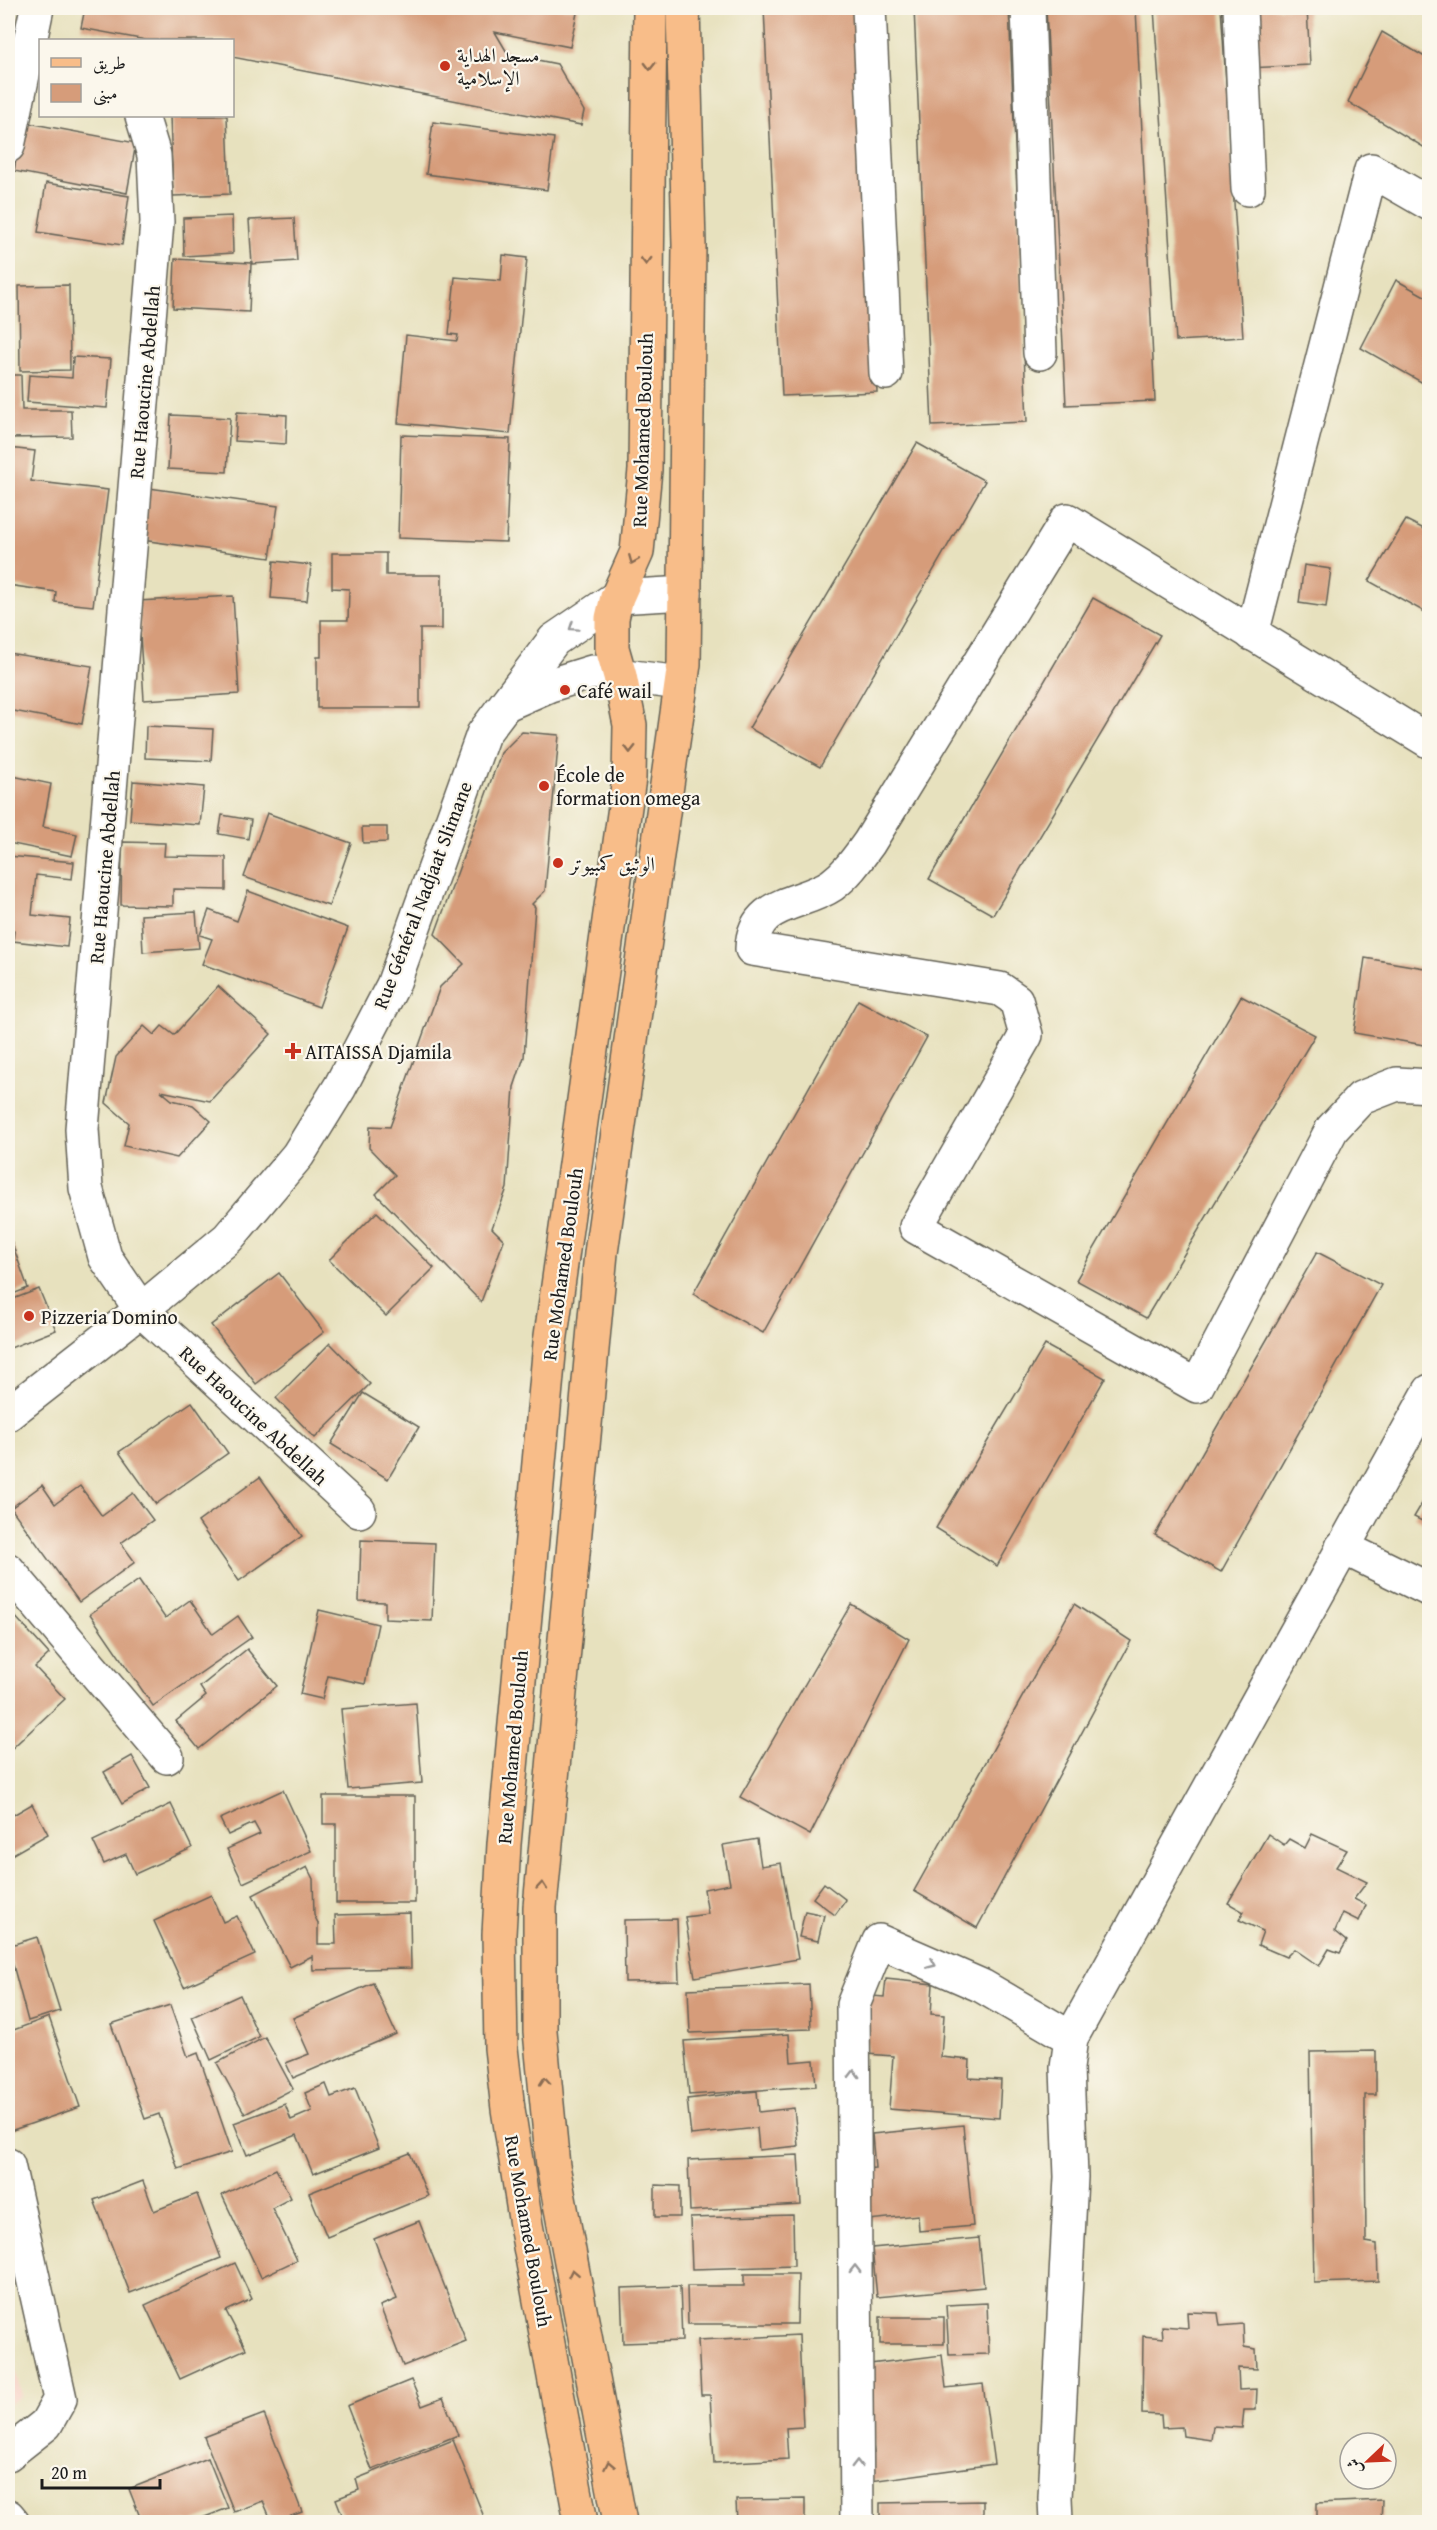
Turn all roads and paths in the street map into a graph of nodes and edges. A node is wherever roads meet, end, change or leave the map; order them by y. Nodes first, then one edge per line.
1 (37, 8) edge
2 (650, 8) edge
3 (683, 8) edge
4 (870, 8) edge
5 (1029, 8) edge
6 (1240, 8) edge
7 (35, 44) edge
8 (142, 117) edge
9 (8, 146) edge
10 (1248, 189) dead end
11 (1430, 204) edge
12 (1040, 353) dead end
13 (886, 372) dead end
14 (685, 593) junction
15 (617, 597) junction
16 (1252, 634) junction
17 (620, 676) junction
18 (681, 683) junction
19 (507, 703) junction
20 (1430, 742) edge
21 (1430, 1086) edge
22 (141, 1310) junction
23 (1430, 1391) edge
24 (8, 1414) edge
25 (359, 1511) dead end
26 (1342, 1547) junction
27 (8, 1570) edge
28 (1430, 1590) edge
29 (167, 1757) dead end
30 (1071, 2038) junction
31 (8, 2165) edge
32 (8, 2454) edge
33 (8, 2516) edge
34 (13, 2523) edge
35 (581, 2523) edge
36 (620, 2523) edge
37 (857, 2523) edge
38 (1056, 2523) edge

1 - 7 street
2 -> 15 main road, Rue Mohamed Boulouh
3 - 14 main road
4 - 13 street
5 - 12 street
6 - 10 street
7 - 9 street
8 - 22 street, Rue Haoucine Abdellah
11 - 16 street
14 - 15 street
14 - 18 main road
15 - 17 main road, Rue Mohamed Boulouh
15 -> 19 street, Rue Général Nadjaat Slimane
16 - 20 street
16 - 21 street
17 - 18 street, Rue Général Nadjaat Slimane
17 - 19 street, Rue Général Nadjaat Slimane
17 -> 35 main road, Rue Mohamed Boulouh
36 -> 18 main road
19 - 22 street, Rue Général Nadjaat Slimane
22 - 24 street, Rue Général Nadjaat Slimane
22 - 25 street, Rue Haoucine Abdellah
23 - 26 street
26 - 28 street
26 - 30 street
27 - 29 street
37 -> 30 street
30 - 38 street
31 - 32 street
33 - 34 street

